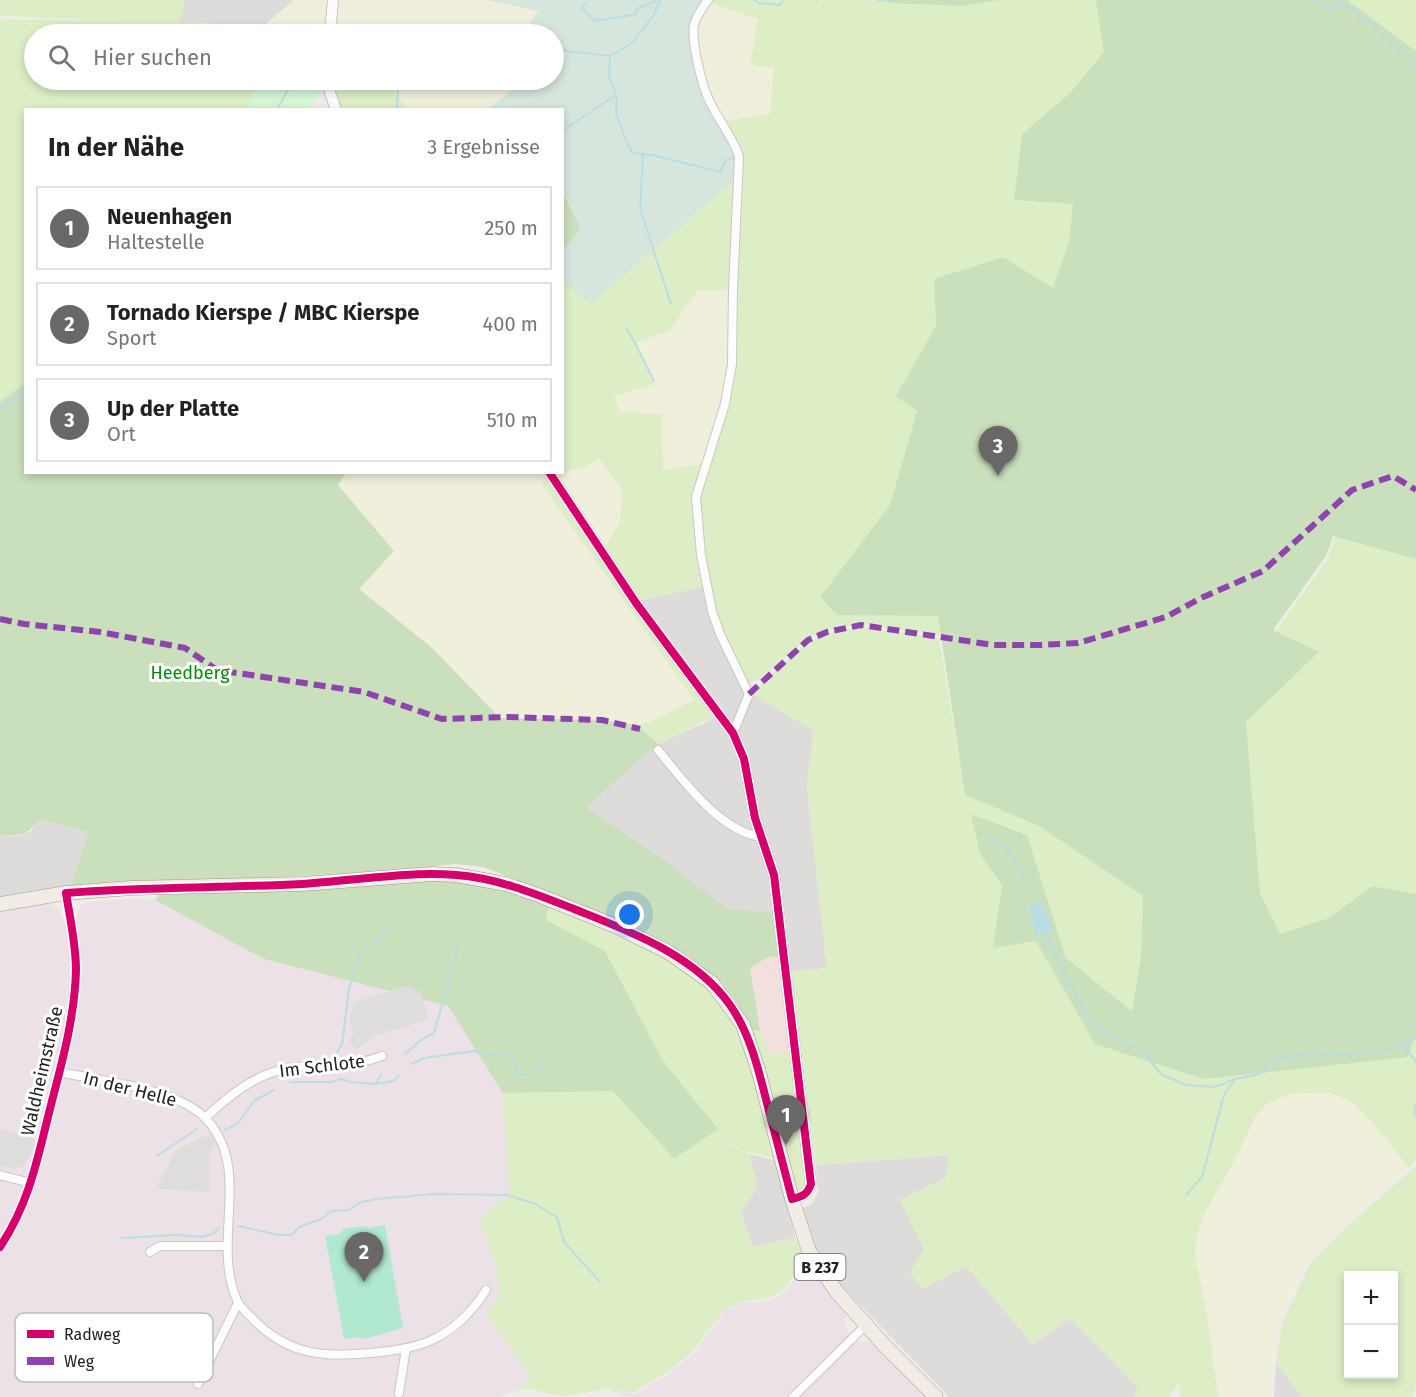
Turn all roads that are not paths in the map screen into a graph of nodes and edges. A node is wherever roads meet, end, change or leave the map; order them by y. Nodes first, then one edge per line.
1 (333, 0) edge
2 (708, 0) edge
3 (331, 24) edge
4 (330, 90) edge
5 (335, 108) edge
6 (550, 474) edge
7 (733, 733) junction
8 (658, 750) dead end
9 (762, 837) junction
10 (66, 893) junction
11 (0, 904) edge
12 (382, 1056) dead end
13 (59, 1072) junction
14 (205, 1118) junction
15 (0, 1175) edge
16 (31, 1183) junction
17 (792, 1199) junction
18 (226, 1246) junction
19 (0, 1247) edge
20 (150, 1252) dead end
21 (486, 1290) dead end
22 (238, 1303) junction
23 (866, 1325) junction
24 (406, 1348) junction
25 (213, 1354) edge
26 (399, 1393) dead end
27 (794, 1397) edge
28 (936, 1397) edge

1 - 3 street
2 - 7 street
4 - 5 street
6 - 7 street
7 - 9 street
8 - 9 street
9 - 17 street
10 - 11 main road, B 237
10 - 13 street, Waldheimstraße
10 - 17 main road, B 237
12 - 14 street, Im Schlote
13 - 14 street, In der Helle
13 - 16 street, Waldheimstraße
14 - 18 street, In der Helle
15 - 16 street
16 - 19 street, Waldheimstraße
17 - 23 main road, B 237
18 - 20 street
18 - 22 street, In der Helle
21 - 24 street, In der Helle
22 - 24 street, In der Helle
22 - 25 street
23 - 27 street
23 - 28 main road, B 237
24 - 26 street

